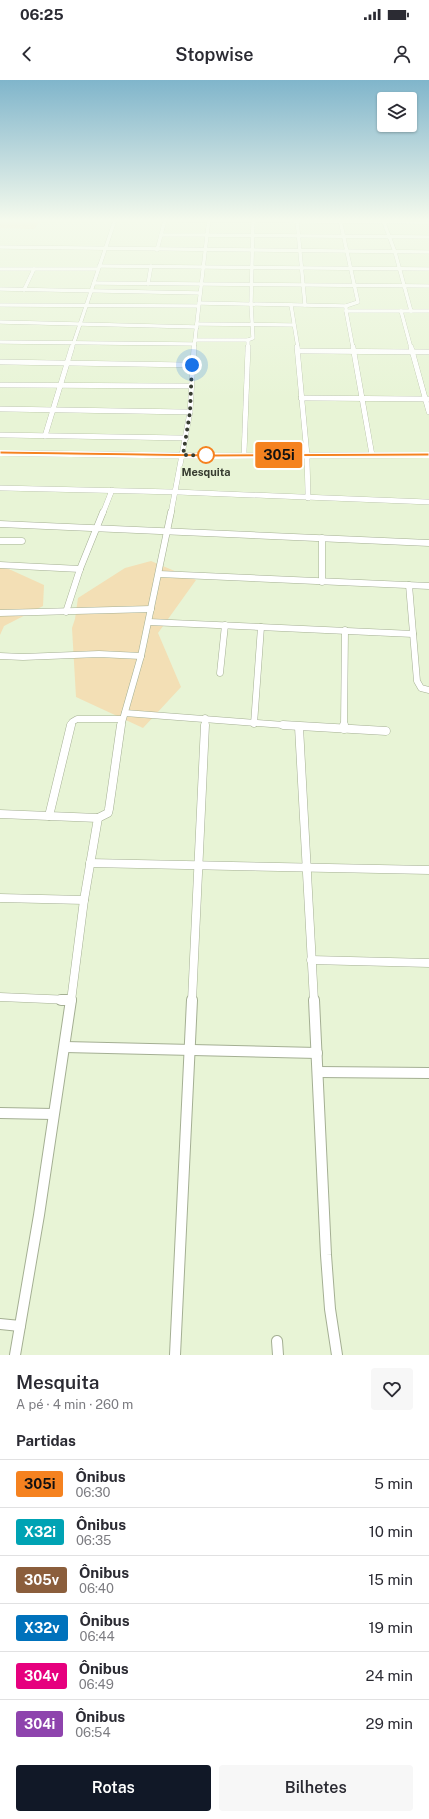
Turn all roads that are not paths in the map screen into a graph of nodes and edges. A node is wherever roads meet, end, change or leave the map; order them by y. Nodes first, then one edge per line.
1 (29, 280) edge
2 (95, 280) edge
3 (149, 280) edge
4 (202, 280) edge
5 (252, 280) edge
6 (302, 280) edge
7 (353, 280) edge
8 (403, 280) edge
9 (94, 283) junction
10 (148, 284) junction
11 (201, 284) junction
12 (252, 285) junction
13 (303, 286) junction
14 (354, 286) junction
15 (405, 286) junction
16 (429, 286) edge
17 (0, 289) edge
18 (24, 290) junction
19 (91, 290) junction
20 (200, 293) junction
21 (252, 304) junction
22 (291, 304) junction
23 (0, 305) edge
24 (198, 305) junction
25 (305, 305) junction
26 (86, 306) junction
27 (346, 308) junction
28 (401, 311) junction
29 (411, 311) junction
30 (429, 312) edge
31 (0, 322) edge
32 (80, 323) junction
33 (252, 324) junction
34 (293, 324) junction
35 (197, 325) junction
36 (248, 340) junction
37 (0, 342) edge
38 (75, 342) junction
39 (195, 342) junction
40 (298, 351) junction
41 (354, 352) junction
42 (411, 352) junction
43 (429, 352) edge
44 (0, 362) edge
45 (68, 363) junction
46 (192, 365) junction
47 (0, 385) edge
48 (61, 386) junction
49 (191, 386) junction
50 (301, 398) junction
51 (363, 398) junction
52 (427, 399) edge
53 (0, 409) edge
54 (53, 410) junction
55 (190, 412) junction
56 (429, 412) edge
57 (0, 435) edge
58 (45, 436) junction
59 (186, 438) junction
60 (0, 453) edge
61 (183, 455) junction
62 (244, 455) junction
63 (307, 455) junction
64 (372, 455) junction
65 (429, 455) edge
66 (0, 488) edge
67 (112, 490) junction
68 (176, 492) junction
69 (308, 498) junction
70 (429, 502) edge
71 (0, 524) edge
72 (96, 528) junction
73 (167, 531) junction
74 (322, 538) junction
75 (0, 541) edge
76 (22, 541) dead end
77 (429, 543) edge
78 (0, 565) edge
79 (80, 569) junction
80 (159, 574) junction
81 (322, 582) junction
82 (409, 585) junction
83 (429, 586) edge
84 (151, 609) junction
85 (66, 612) junction
86 (0, 613) edge
87 (149, 622) junction
88 (225, 625) junction
89 (262, 627) junction
90 (345, 630) junction
91 (413, 634) junction
92 (0, 656) edge
93 (141, 656) junction
94 (220, 673) dead end
95 (429, 690) edge
96 (124, 716) junction
97 (205, 718) junction
98 (254, 724) junction
99 (299, 727) junction
100 (344, 729) junction
101 (386, 731) dead end
102 (0, 814) edge
103 (49, 816) junction
104 (98, 818) junction
105 (90, 863) junction
106 (198, 865) junction
107 (307, 868) junction
108 (429, 870) edge
109 (0, 898) edge
110 (84, 900) junction
111 (311, 960) junction
112 (429, 963) edge
113 (0, 997) edge
114 (71, 1000) junction
115 (65, 1047) junction
116 (188, 1049) junction
117 (317, 1053) junction
118 (318, 1072) junction
119 (429, 1073) edge
120 (0, 1113) edge
121 (53, 1114) junction
122 (0, 1324) edge
123 (20, 1326) junction
124 (277, 1341) dead end
125 (15, 1355) edge
126 (175, 1355) edge
127 (278, 1355) edge
128 (337, 1355) edge

1 - 18 street
2 - 9 street
3 - 10 street
4 - 11 street
5 - 12 street
6 - 13 street
7 - 14 street
8 - 15 street
9 - 10 street
9 - 19 street
10 - 11 street
11 - 12 street
11 - 20 street
12 - 13 street
12 - 21 street
13 - 14 street
13 - 25 street
14 - 15 street
14 - 27 street
15 - 16 street
15 - 29 street
17 - 18 street
18 - 19 street
19 - 20 street
19 - 26 street
20 - 24 street
21 - 22 street
21 - 24 street
21 - 33 street
22 - 25 street
22 - 34 street
23 - 26 street
24 - 26 street
24 - 35 street
25 - 27 street
26 - 32 street
27 - 28 street
27 - 41 street
28 - 29 street
28 - 42 street
29 - 30 street
31 - 32 street
32 - 35 street
32 - 38 street
33 - 34 street
33 - 35 street
33 - 36 street
34 - 40 street
35 - 39 street
36 - 39 street
36 - 62 street
37 - 38 street
38 - 39 street
38 - 45 street
39 - 46 street
40 - 41 street
40 - 50 street
41 - 42 street
41 - 51 street
42 - 43 street
42 - 52 street
44 - 45 street
45 - 46 street
45 - 48 street
46 - 49 street
47 - 48 street
48 - 49 street
48 - 54 street
49 - 55 street
50 - 51 street
50 - 63 street
51 - 52 street
51 - 64 street
52 - 56 street
53 - 54 street
54 - 55 street
54 - 58 street
55 - 59 street
57 - 58 street
58 - 59 street
59 - 61 street
60 - 61 street
61 - 62 street
61 - 68 street
62 - 63 street
63 - 64 street
63 - 69 street
64 - 65 street
66 - 67 street
67 - 68 street
67 - 72 street
68 - 69 street
68 - 73 street
69 - 70 street
71 - 72 street
72 - 73 street
72 - 79 street
73 - 74 street
73 - 80 street
74 - 77 street
74 - 81 street
75 - 76 street
78 - 79 street
79 - 85 street
80 - 81 street
80 - 84 street
81 - 82 street
82 - 83 street
82 - 91 street
84 - 85 street
84 - 87 street
85 - 86 street
87 - 88 street
87 - 93 street
88 - 89 street
88 - 94 street
89 - 90 street
89 - 98 street
90 - 91 street
90 - 100 street
91 - 95 street
92 - 93 street
93 - 96 street
96 - 97 street
96 - 103 street
96 - 104 street
97 - 98 street
97 - 106 street
98 - 99 street
99 - 100 street
99 - 107 street
100 - 101 street
102 - 103 street
103 - 104 street
104 - 105 street
105 - 106 street
105 - 110 street
106 - 107 street
106 - 116 street
107 - 108 street
107 - 111 street
109 - 110 street
110 - 114 street
111 - 112 street
111 - 117 street
113 - 114 street
114 - 115 street
115 - 116 street
115 - 121 street
116 - 117 street
116 - 126 street
117 - 118 street
118 - 119 street
118 - 128 street
120 - 121 street
121 - 123 street
122 - 123 street
123 - 125 street
124 - 127 street

